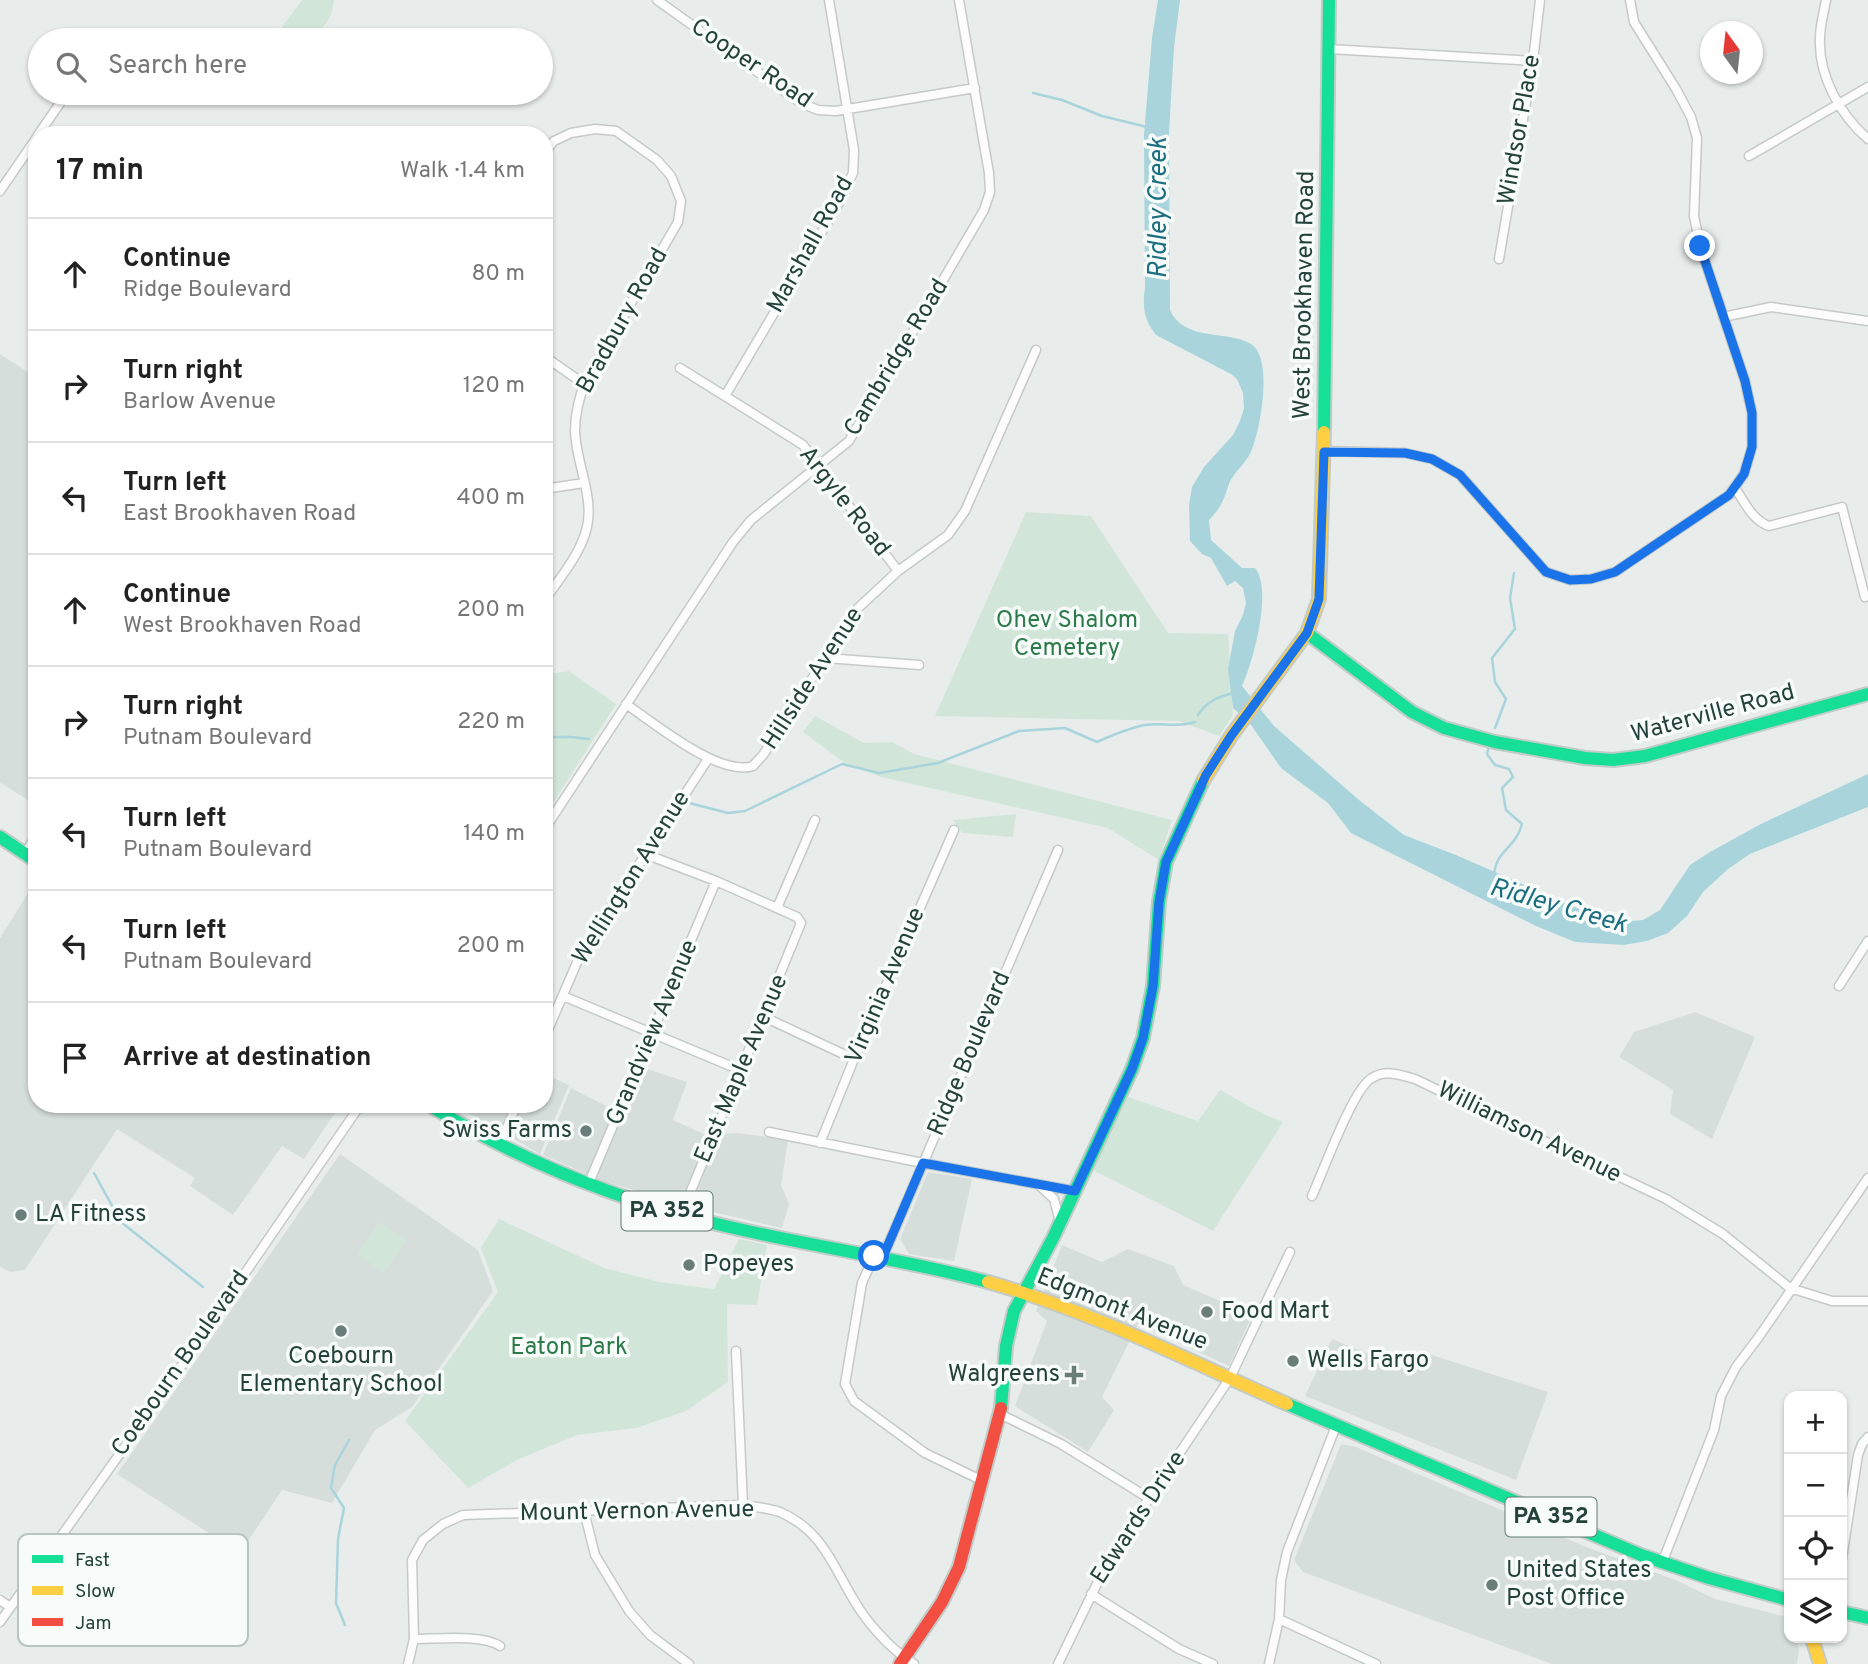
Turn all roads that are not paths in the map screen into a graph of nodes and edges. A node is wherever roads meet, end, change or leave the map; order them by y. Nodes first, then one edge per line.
1 (657, 0) edge
2 (829, 0) edge
3 (958, 0) edge
4 (1329, 0) edge
5 (1540, 0) edge
6 (1630, 0) edge
7 (1826, 0) edge
8 (1329, 49) junction
9 (1533, 61) junction
10 (1868, 87) edge
11 (975, 88) junction
12 (58, 105) edge
13 (1838, 105) junction
14 (846, 110) junction
15 (44, 126) edge
16 (1868, 139) edge
17 (553, 142) edge
18 (28, 149) edge
19 (1749, 156) dead end
20 (0, 191) edge
21 (1499, 259) dead end
22 (1723, 317) junction
23 (1868, 321) edge
24 (1036, 350) dead end
25 (553, 362) edge
26 (680, 368) dead end
27 (584, 384) junction
28 (724, 397) junction
29 (1324, 452) junction
30 (818, 468) junction
31 (584, 484) junction
32 (553, 488) edge
33 (1735, 488) junction
34 (898, 571) junction
35 (553, 587) edge
36 (1865, 597) dead end
37 (1307, 633) junction
38 (826, 658) junction
39 (919, 665) dead end
40 (1868, 694) edge
41 (626, 704) junction
42 (708, 759) junction
43 (553, 816) edge
44 (815, 820) dead end
45 (954, 830) dead end
46 (0, 838) edge
47 (28, 849) edge
48 (1058, 850) dead end
49 (645, 854) junction
50 (25, 855) junction
51 (28, 857) edge
52 (716, 881) junction
53 (777, 908) junction
54 (1868, 941) edge
55 (1839, 986) dead end
56 (563, 996) junction
57 (764, 1017) junction
58 (553, 1019) edge
59 (653, 1035) junction
60 (854, 1059) junction
61 (740, 1070) junction
62 (355, 1113) edge
63 (442, 1113) edge
64 (513, 1113) edge
65 (769, 1132) dead end
66 (820, 1143) junction
67 (499, 1146) junction
68 (923, 1163) junction
69 (1868, 1178) edge
70 (588, 1185) junction
71 (1038, 1185) junction
72 (1075, 1191) junction
73 (1312, 1196) dead end
74 (681, 1215) junction
75 (1060, 1223) junction
76 (1290, 1252) dead end
77 (878, 1257) junction
78 (1790, 1288) junction
79 (1024, 1292) junction
80 (1868, 1301) edge
81 (736, 1351) dead end
82 (1230, 1378) junction
83 (1000, 1414) junction
84 (1336, 1426) junction
85 (1868, 1437) edge
86 (983, 1481) junction
87 (1150, 1499) junction
88 (743, 1505) junction
89 (584, 1511) junction
90 (1847, 1526) edge
91 (62, 1534) edge
92 (1662, 1563) junction
93 (1091, 1594) junction
94 (18, 1596) edge
95 (1784, 1599) edge
96 (0, 1600) edge
97 (10, 1607) junction
98 (1847, 1613) edge
99 (1868, 1618) edge
100 (1279, 1619) junction
101 (0, 1622) edge
102 (414, 1639) junction
103 (1814, 1643) edge
104 (500, 1646) dead end
105 (906, 1662) edge
106 (408, 1664) edge
107 (689, 1664) edge
108 (1058, 1664) edge
109 (1213, 1664) edge
110 (1269, 1664) edge
111 (1376, 1664) edge
112 (1820, 1664) edge

1 - 14 street, Cooper Road
2 - 14 street, Marshall Road
3 - 11 street, Cambridge Road
4 - 8 street, West Brookhaven Road
5 - 9 street, Windsor Place
6 - 22 street
7 - 13 street
8 - 9 street
8 - 29 street, West Brookhaven Road
9 - 21 street, Windsor Place
10 - 13 street
11 - 14 street, Cooper Road
11 - 30 street, Cambridge Road
12 - 15 street
13 - 16 street
13 - 19 street
14 - 28 street, Marshall Road
17 - 27 street, Bradbury Road
18 - 20 street
22 - 23 street
22 - 33 street
24 - 34 street, Hillside Avenue
25 - 27 street
26 - 28 street, Argyle Road
27 - 31 street, Bradbury Road
28 - 30 street, Argyle Road
29 - 33 street
29 - 37 street, West Brookhaven Road
30 - 34 street, Argyle Road
30 - 41 street, Cambridge Road
31 - 32 street
31 - 35 street, Bradbury Road
33 - 36 street
34 - 38 street, Hillside Avenue
37 - 40 street, Waterville Road
37 - 72 street, West Brookhaven Road
38 - 39 street
38 - 42 street, Hillside Avenue
41 - 42 street
41 - 43 street, Cambridge Road
42 - 49 street, Wellington Avenue
44 - 53 street
45 - 60 street, Virginia Avenue
46 - 50 street
47 - 50 street
48 - 68 street, Ridge Boulevard
49 - 52 street
49 - 56 street, Wellington Avenue
50 - 51 street
52 - 53 street
52 - 59 street, Grandview Avenue
53 - 57 street, East Maple Avenue
54 - 55 street
56 - 58 street, Wellington Avenue
56 - 59 street
57 - 60 street
57 - 61 street, East Maple Avenue
59 - 61 street
59 - 70 street, Grandview Avenue
60 - 66 street, Virginia Avenue
61 - 74 street, East Maple Avenue
62 - 91 street, Coebourn Boulevard
63 - 67 street, Edgmont Avenue / PA 352
64 - 67 street
65 - 66 street
66 - 68 street
67 - 70 street, Edgmont Avenue / PA 352
68 - 71 street
68 - 77 street, Ridge Boulevard
69 - 78 street
70 - 74 street, Edgmont Avenue / PA 352
71 - 72 street
71 - 75 street
72 - 75 street, West Brookhaven Road
73 - 78 street, Williamson Avenue
74 - 77 street, Edgmont Avenue / PA 352
75 - 79 street, West Brookhaven Road
76 - 82 street, Edwards Drive
77 - 79 street, Edgmont Avenue / PA 352
77 - 86 street, Ridge Boulevard
78 - 80 street
78 - 92 street
79 - 82 street, Edgmont Avenue / PA 352
79 - 83 street
81 - 88 street
82 - 84 street, Edgmont Avenue / PA 352
82 - 87 street, Edwards Drive
83 - 86 street
83 - 87 street
84 - 92 street, Edgmont Avenue / PA 352
84 - 100 street
85 - 90 street
86 - 105 street
87 - 93 street, Edwards Drive
88 - 89 street, Mount Vernon Avenue
88 - 105 street, Mount Vernon Avenue
89 - 102 street, Mount Vernon Avenue
89 - 107 street
92 - 95 street, Edgmont Avenue / PA 352
93 - 108 street, Edwards Drive
93 - 109 street
94 - 97 street, Coebourn Boulevard
96 - 97 street
97 - 101 street, Coebourn Boulevard
98 - 99 street
100 - 110 street
100 - 111 street
102 - 104 street
102 - 106 street, Mount Vernon Avenue
103 - 112 street

